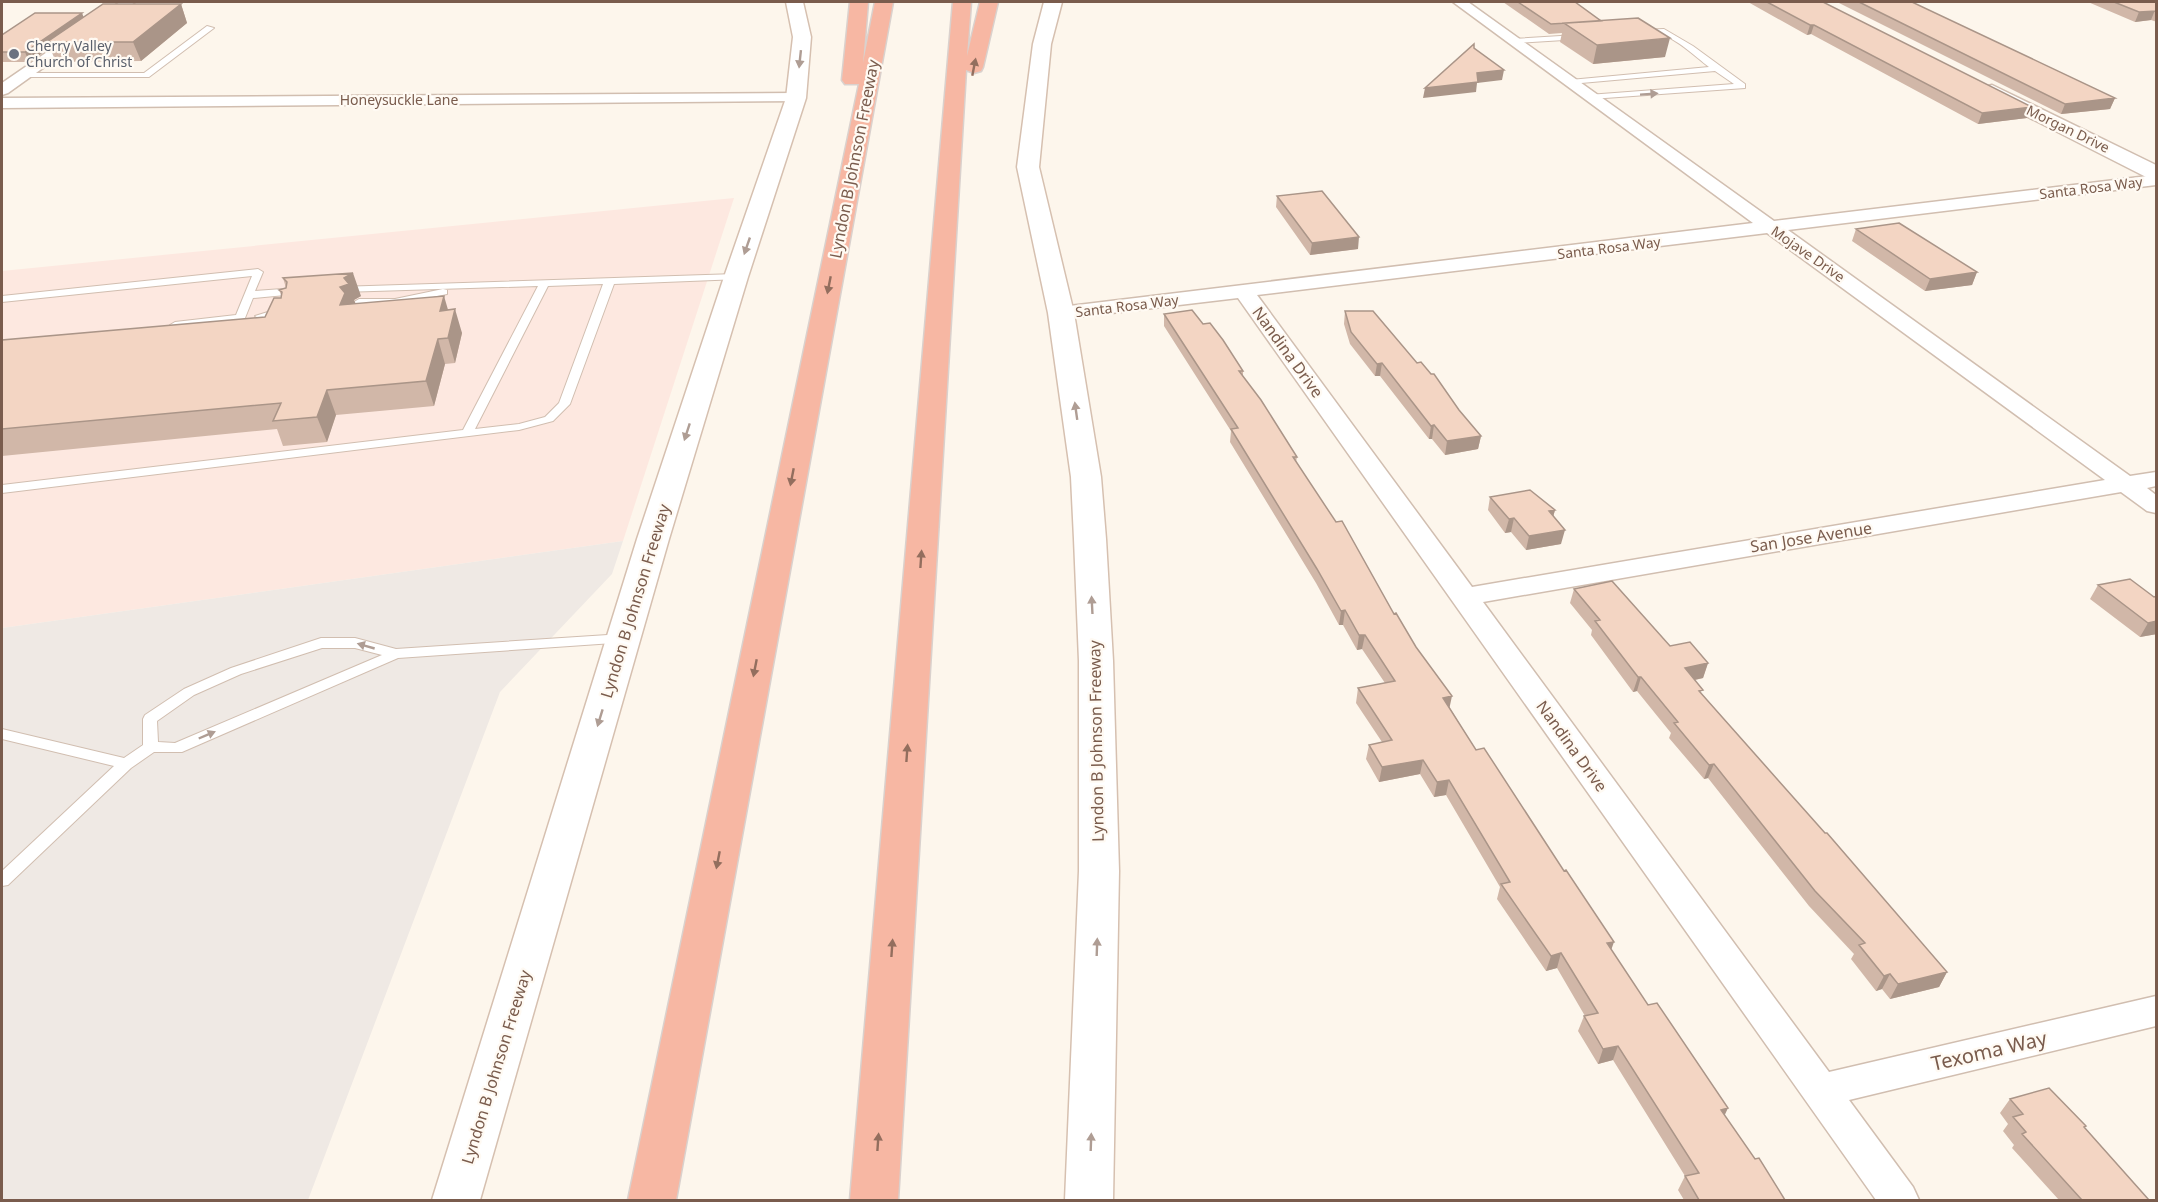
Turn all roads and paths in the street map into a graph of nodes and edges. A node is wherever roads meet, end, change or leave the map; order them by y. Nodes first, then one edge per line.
1 (128, 2) edge
2 (795, 2) edge
3 (859, 2) edge
4 (884, 2) edge
5 (962, 2) edge
6 (989, 2) edge
7 (1053, 2) edge
8 (1460, 2) edge
9 (210, 28) dead end
10 (1626, 33) edge
11 (1585, 36) edge
12 (1514, 41) junction
13 (1716, 69) junction
14 (23, 75) junction
15 (1570, 82) junction
16 (1976, 83) edge
17 (2, 90) edge
18 (796, 98) junction
19 (1591, 98) junction
20 (5, 105) edge
21 (2157, 173) edge
22 (2157, 180) edge
23 (844, 207) junction
24 (947, 207) junction
25 (1769, 227) junction
26 (736, 277) junction
27 (610, 280) junction
28 (545, 282) junction
29 (484, 284) junction
30 (329, 289) edge
31 (305, 290) edge
32 (1244, 292) junction
33 (249, 295) junction
34 (2, 299) edge
35 (357, 307) edge
36 (286, 313) edge
37 (1061, 313) junction
38 (240, 318) junction
39 (168, 326) edge
40 (467, 434) junction
41 (2157, 478) edge
42 (2126, 484) junction
43 (2, 489) edge
44 (2157, 506) edge
45 (1465, 597) junction
46 (623, 639) junction
47 (396, 654) junction
48 (2, 735) edge
49 (151, 747) junction
50 (126, 764) junction
51 (2, 880) edge
52 (2157, 1011) edge
53 (1822, 1090) junction
54 (456, 1200) edge
55 (652, 1200) edge
56 (874, 1200) edge
57 (1089, 1200) edge
58 (1899, 1200) edge

1 - 14 street
2 -> 18 main road, Lyndon B Johnson Freeway
3 - 23 highway
4 - 23 highway, Lyndon B Johnson Freeway
5 - 24 highway
24 -> 6 highway
7 - 37 main road, Lyndon B Johnson Freeway
8 - 12 street, Mojave Drive
9 - 14 lane
10 - 13 lane
11 - 12 lane
12 - 15 street, Mojave Drive
13 - 15 lane
19 -> 13 lane
14 - 17 street
15 - 19 street, Mojave Drive
16 - 21 main road, Morgan Drive
18 - 20 street, Honeysuckle Lane
18 -> 26 main road, Lyndon B Johnson Freeway
19 - 25 street, Mojave Drive
22 - 25 street, Santa Rosa Way
23 -> 55 highway, Lyndon B Johnson Freeway
56 -> 24 highway
25 - 32 street, Santa Rosa Way
25 - 42 street, Mojave Drive
26 - 27 lane
26 -> 46 main road, Lyndon B Johnson Freeway
27 - 28 lane
27 - 40 lane
28 - 29 lane
28 - 40 lane
29 - 30 lane
29 - 35 lane
31 - 33 lane
32 - 37 street, Santa Rosa Way
32 - 45 street, Nandina Drive
33 - 34 lane
33 - 38 lane
36 - 38 lane
57 -> 37 main road, Lyndon B Johnson Freeway
38 - 39 lane
40 - 43 lane
41 - 42 street, San Jose Avenue
42 - 44 street, Mojave Drive
42 - 45 street, San Jose Avenue
45 - 53 street, Nandina Drive
46 - 47 lane
46 -> 54 main road, Lyndon B Johnson Freeway
49 -> 47 lane
47 -> 49 lane
48 - 50 lane
49 - 50 lane
50 - 51 lane
52 - 53 street, Texoma Way
53 - 58 street, Nandina Drive

